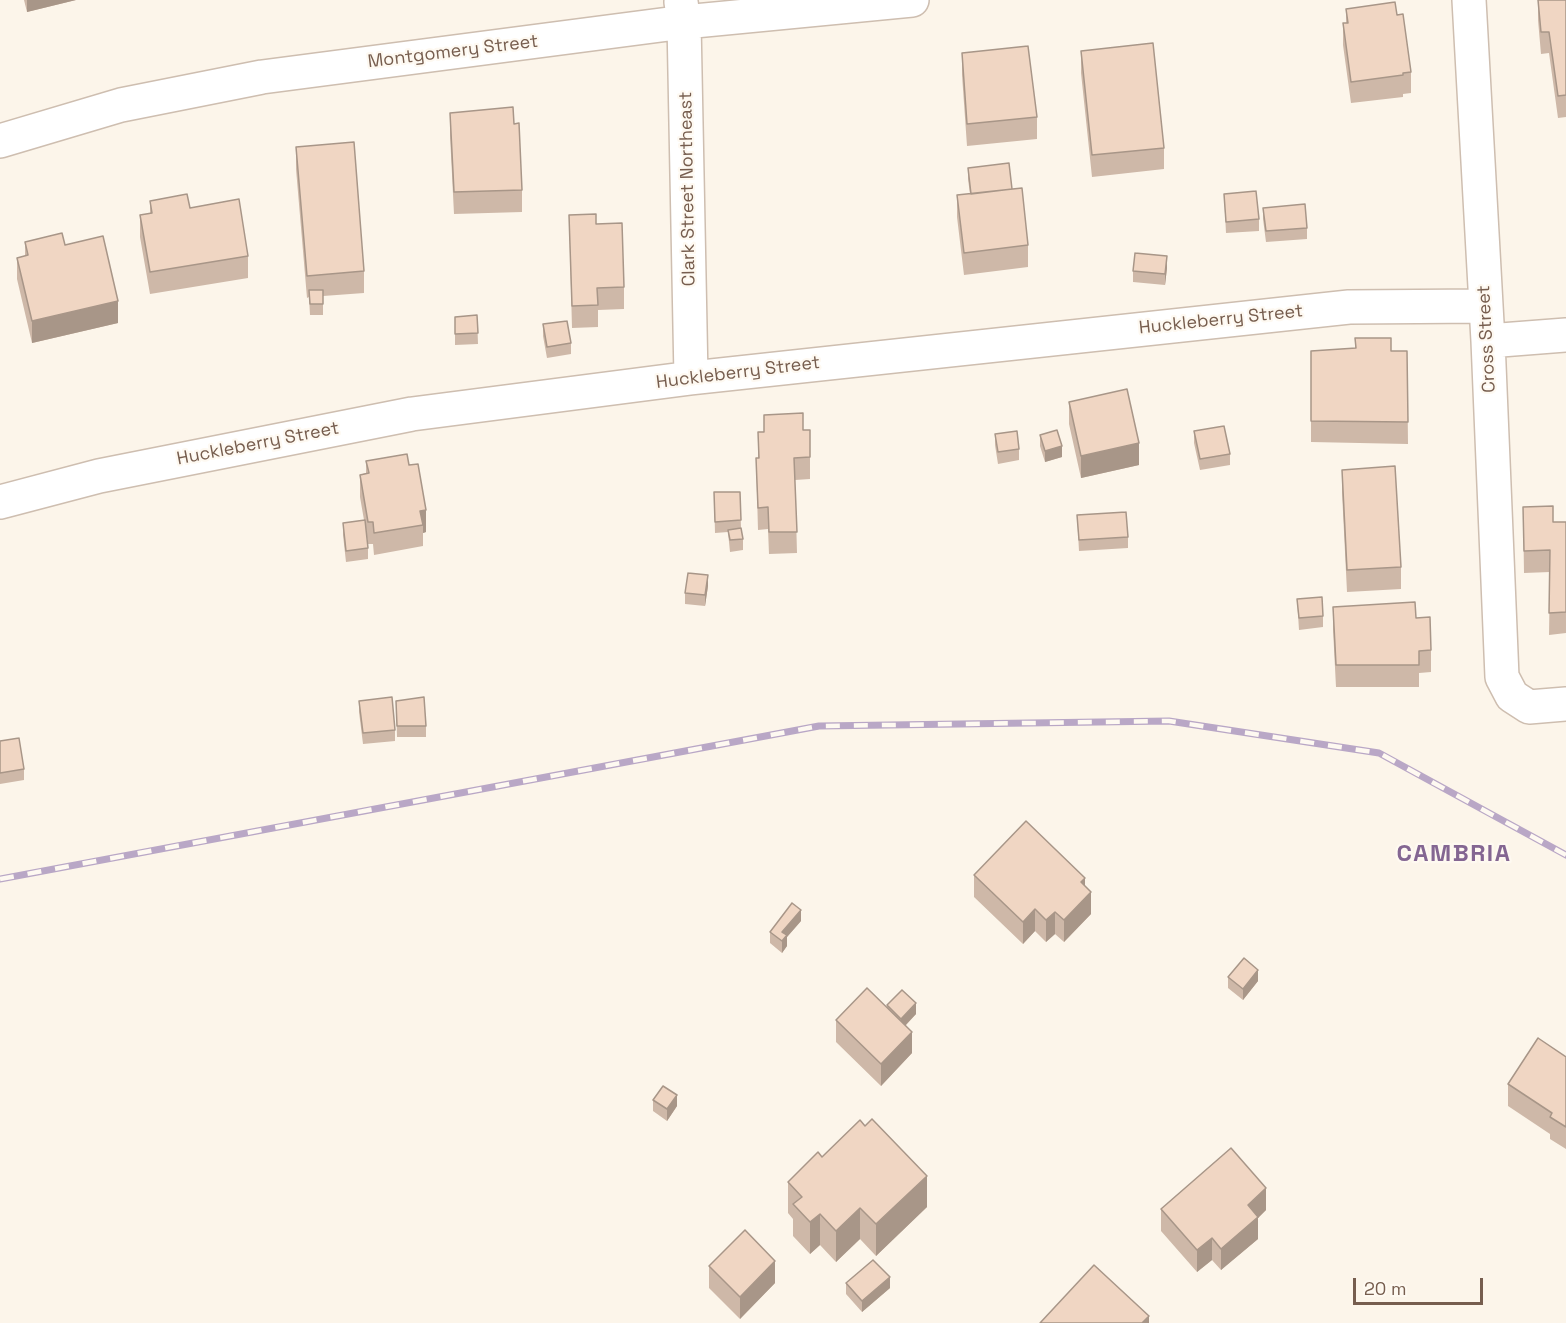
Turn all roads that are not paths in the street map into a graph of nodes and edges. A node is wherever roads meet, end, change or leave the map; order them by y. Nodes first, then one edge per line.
1 (912, 0) edge
2 (1469, 0) edge
3 (683, 11) edge
4 (0, 141) edge
5 (1485, 306) junction
6 (1566, 335) edge
7 (1488, 341) junction
8 (691, 378) junction
9 (0, 502) edge
10 (1566, 704) edge

1 - 3 street, Montgomery Street
2 - 5 street, Cross Street
3 - 4 street, Montgomery Street
3 - 8 street, Clark Street Northeast
5 - 7 street, Cross Street
5 - 8 street, Huckleberry Street
6 - 7 street
7 - 10 street, Cross Street
8 - 9 street, Huckleberry Street

